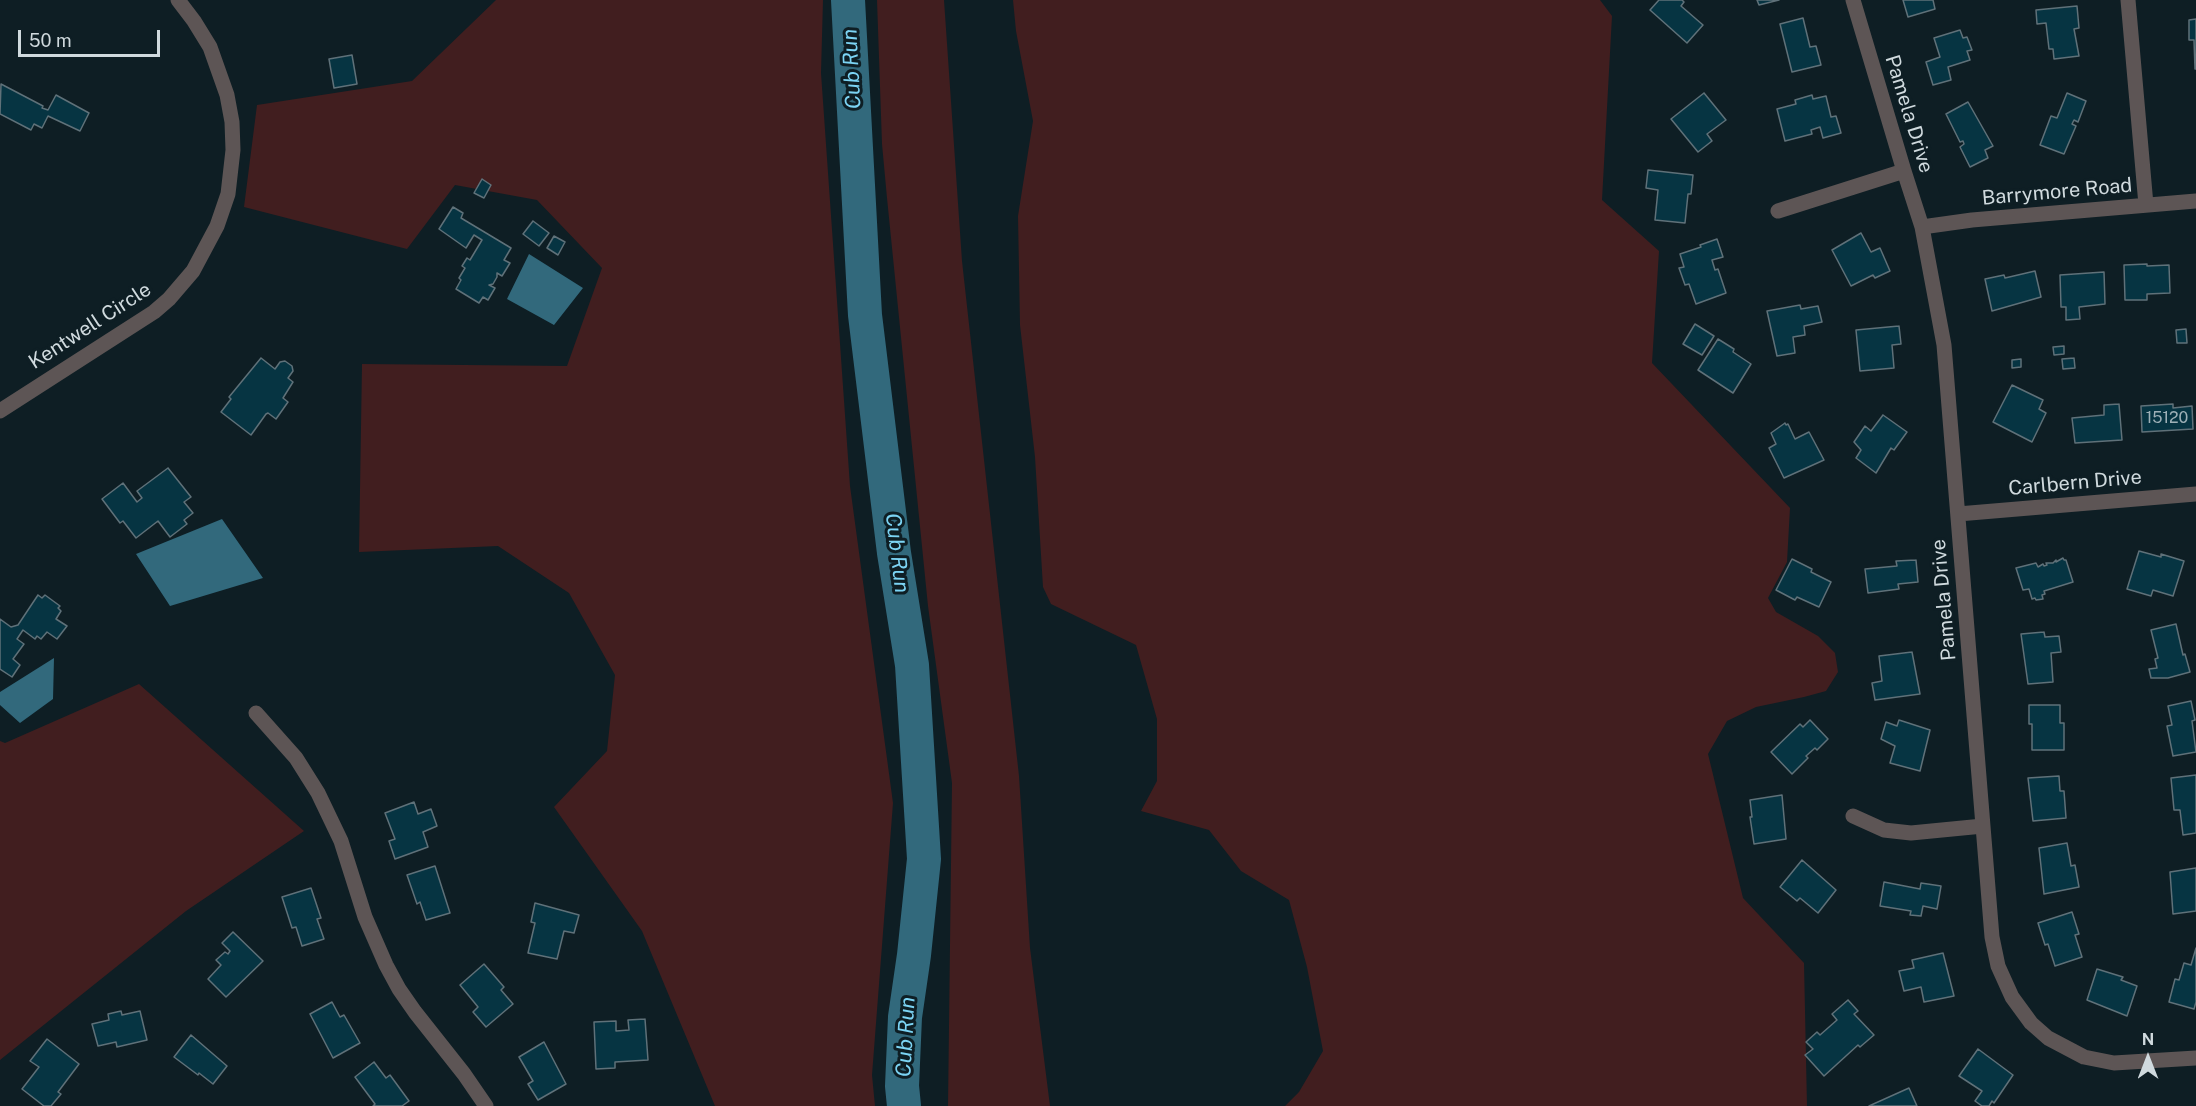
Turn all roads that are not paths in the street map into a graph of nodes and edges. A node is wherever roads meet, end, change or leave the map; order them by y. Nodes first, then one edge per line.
1 (178, 0) edge
2 (1853, 0) edge
3 (2128, 0) edge
4 (1904, 171) junction
5 (2196, 201) edge
6 (2146, 205) junction
7 (1778, 211) dead end
8 (1923, 227) junction
9 (0, 411) edge
10 (2196, 494) edge
11 (1958, 514) junction
12 (256, 713) dead end
13 (1853, 816) dead end
14 (1983, 826) junction
15 (2196, 1058) edge
16 (486, 1106) edge

1 - 9 street, Kentwell Circle
2 - 4 street, Pamela Drive
3 - 6 street
4 - 7 street
4 - 8 street, Pamela Drive
5 - 6 street, Barrymore Road
6 - 8 street, Barrymore Road
8 - 11 street, Pamela Drive
10 - 11 street, Carlbern Drive
11 - 14 street, Pamela Drive
12 - 16 street
13 - 14 street
14 - 15 street, Pamela Drive

